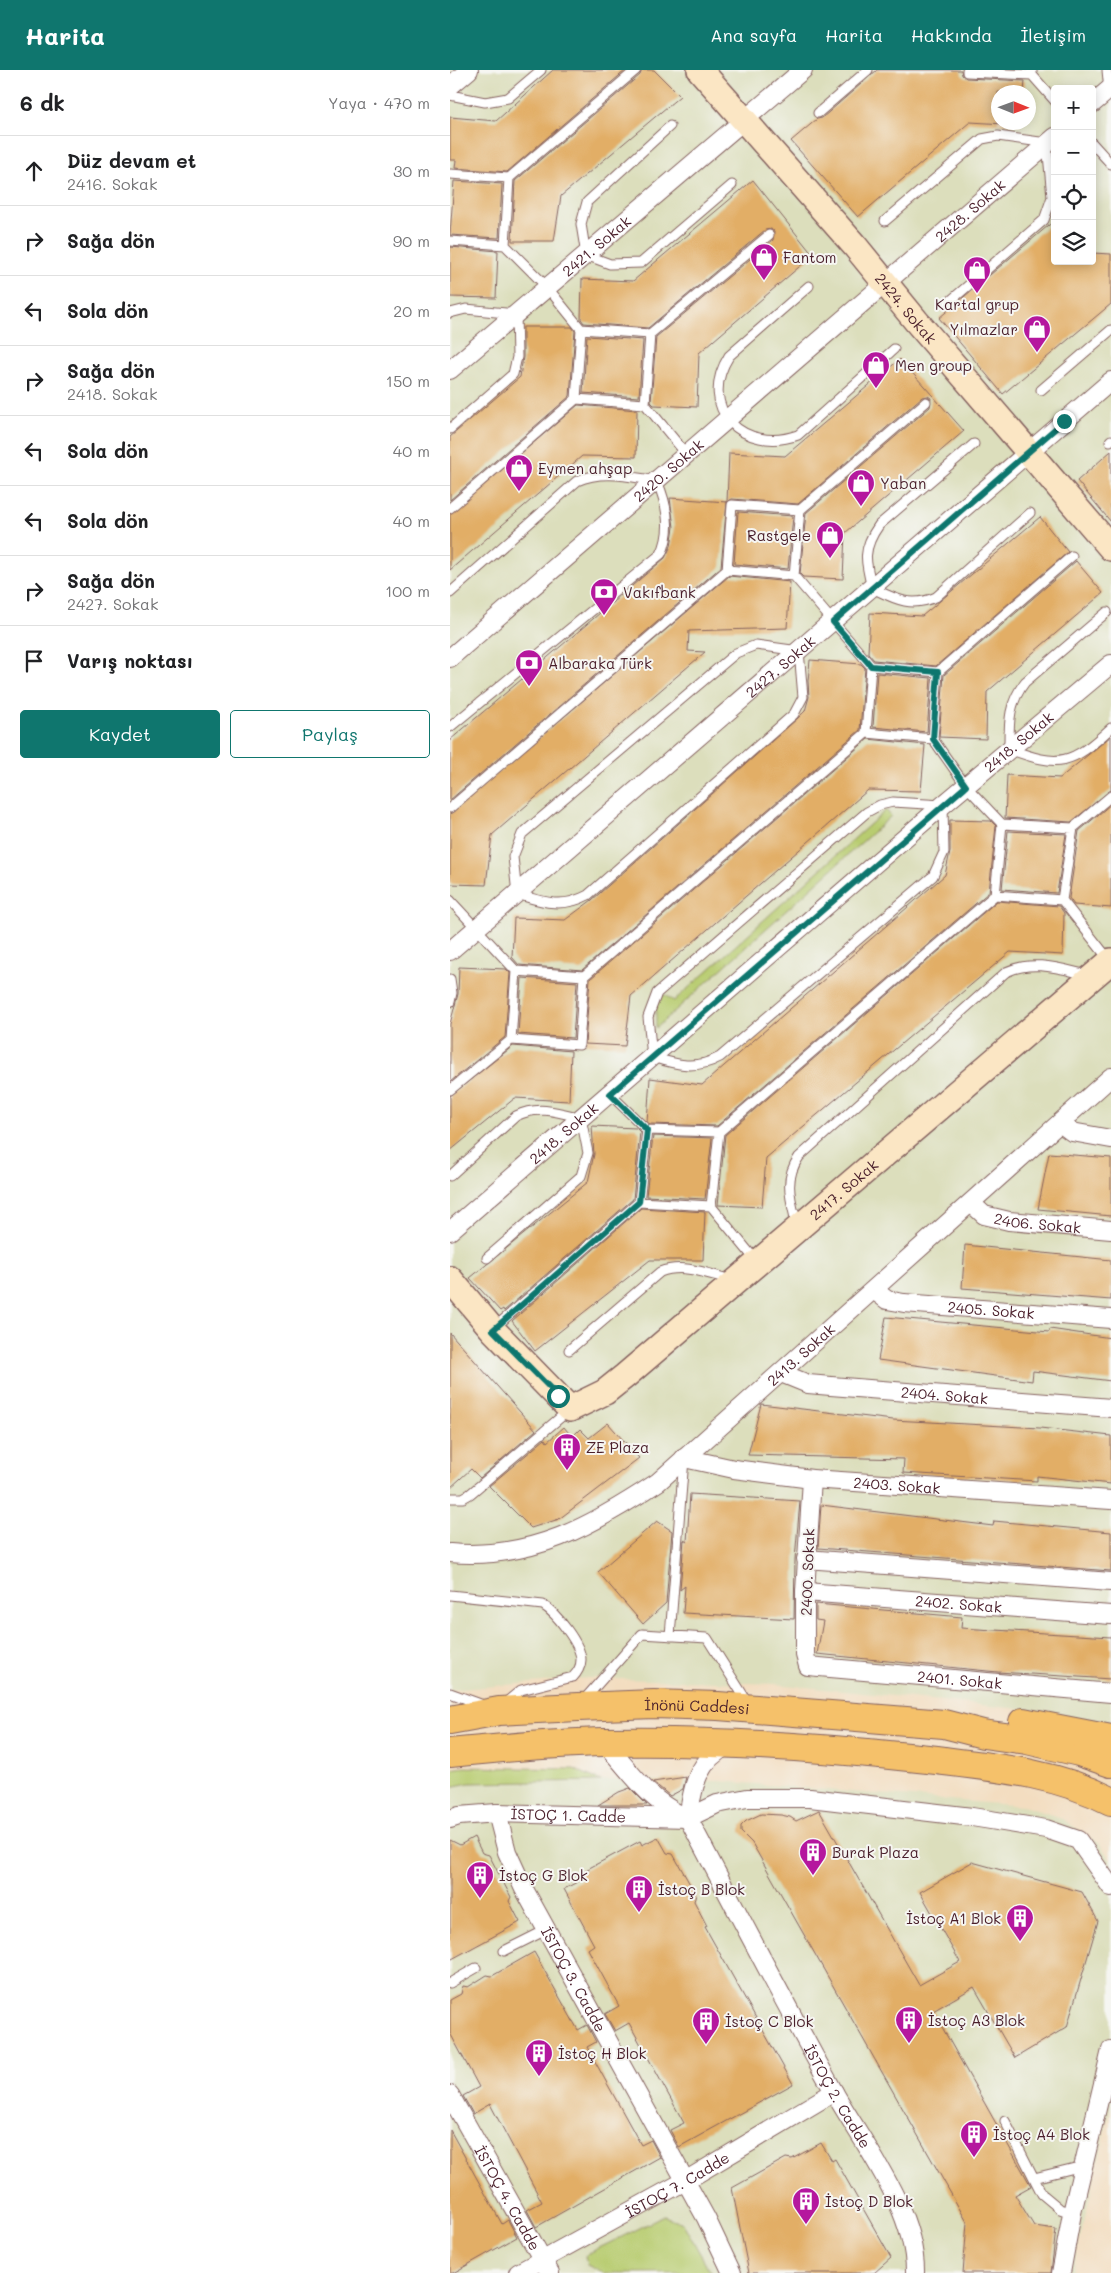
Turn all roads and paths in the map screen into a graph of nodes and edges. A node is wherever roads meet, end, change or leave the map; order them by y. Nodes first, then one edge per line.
1 (469, 70) edge
2 (541, 70) edge
3 (636, 70) edge
4 (700, 70) edge
5 (803, 70) edge
6 (868, 70) edge
7 (967, 70) edge
8 (1107, 70) edge
9 (1032, 73) edge
10 (450, 86) edge
11 (1110, 90) edge
12 (450, 95) edge
13 (1051, 96) edge
14 (1096, 101) edge
15 (818, 113) dead end
16 (744, 121) junction
17 (670, 126) dead end
18 (1051, 140) edge
19 (1096, 147) edge
20 (1111, 164) edge
21 (450, 174) edge
22 (1052, 175) edge
23 (509, 178) junction
24 (732, 185) dead end
25 (885, 221) dead end
26 (769, 235) dead end
27 (450, 241) edge
28 (505, 245) junction
29 (586, 255) junction
30 (886, 284) junction
31 (809, 286) dead end
32 (548, 287) junction
33 (948, 303) dead end
34 (450, 313) edge
35 (516, 314) junction
36 (581, 329) junction
37 (1111, 330) edge
38 (650, 334) junction
39 (894, 349) dead end
40 (450, 370) edge
41 (1111, 381) edge
42 (1041, 390) dead end
43 (576, 399) junction
44 (926, 402) dead end
45 (645, 404) junction
46 (728, 420) junction
47 (450, 429) edge
48 (974, 444) dead end
49 (1028, 453) junction
50 (687, 456) junction
51 (657, 481) junction
52 (450, 508) edge
53 (800, 510) junction
54 (1030, 513) dead end
55 (1111, 548) edge
56 (1072, 556) dead end
57 (727, 570) junction
58 (794, 576) junction
59 (872, 588) junction
60 (450, 593) edge
61 (1107, 612) dead end
62 (833, 622) junction
63 (799, 651) junction
64 (450, 658) edge
65 (1111, 664) edge
66 (871, 666) junction
67 (938, 672) junction
68 (450, 727) edge
69 (1111, 728) edge
70 (866, 734) junction
71 (933, 739) junction
72 (1009, 749) junction
73 (966, 786) junction
74 (1111, 796) edge
75 (943, 805) junction
76 (450, 808) edge
77 (1002, 824) junction
78 (1073, 828) junction
79 (517, 894) junction
80 (995, 895) junction
81 (450, 900) edge
82 (1062, 900) junction
83 (476, 928) junction
84 (450, 951) edge
85 (1105, 966) edge
86 (516, 971) junction
87 (584, 976) junction
88 (450, 980) edge
89 (450, 1002) edge
90 (511, 1040) junction
91 (652, 1057) junction
92 (1111, 1077) edge
93 (450, 1090) edge
94 (610, 1094) junction
95 (581, 1118) junction
96 (1060, 1123) junction
97 (647, 1130) junction
98 (719, 1132) junction
99 (1111, 1139) edge
100 (450, 1176) edge
101 (639, 1202) junction
102 (971, 1204) junction
103 (712, 1206) junction
104 (798, 1230) junction
105 (1111, 1230) edge
106 (450, 1231) edge
107 (488, 1258) dead end
108 (758, 1264) junction
109 (450, 1279) edge
110 (737, 1282) junction
111 (874, 1290) junction
112 (1111, 1319) edge
113 (493, 1330) junction
114 (568, 1350) dead end
115 (781, 1373) junction
116 (1111, 1408) edge
117 (570, 1409) junction
118 (684, 1458) junction
119 (812, 1479) junction
120 (450, 1498) edge
121 (1111, 1500) edge
122 (450, 1553) edge
123 (806, 1559) junction
124 (1111, 1582) edge
125 (805, 1592) junction
126 (450, 1595) edge
127 (1111, 1615) edge
128 (670, 1636) junction
129 (808, 1666) joint
130 (450, 1693) edge
131 (1111, 1693) edge
132 (578, 1707) junction
133 (750, 1708) junction
134 (499, 1711) junction
135 (450, 1720) edge
136 (944, 1724) junction
137 (1111, 1739) edge
138 (604, 1742) junction
139 (732, 1744) junction
140 (450, 1753) edge
141 (1111, 1763) edge
142 (1104, 1795) edge
143 (497, 1813) junction
144 (688, 1818) junction
145 (450, 1819) edge
146 (1111, 1887) edge
147 (546, 1930) junction
148 (504, 1951) dead end
149 (476, 1968) dead end
150 (450, 1983) edge
151 (1111, 2050) edge
152 (834, 2092) junction
153 (450, 2095) edge
154 (1005, 2121) dead end
155 (1083, 2166) junction
156 (1034, 2178) junction
157 (685, 2181) junction
158 (1072, 2213) junction
159 (547, 2266) edge
160 (518, 2273) edge
161 (732, 2273) edge
162 (915, 2273) edge
163 (1061, 2273) edge

1 - 10 street
2 - 12 lane
3 - 23 lane
4 - 16 street, 2424. Sokak
5 - 16 street, 2421. Sokak
6 - 15 lane
7 - 9 lane
8 - 11 lane
9 - 13 lane
11 - 14 street
16 - 29 street, 2421. Sokak
16 - 30 street, 2424. Sokak
17 - 29 lane
18 - 25 lane
18 - 30 street, 2428. Sokak
19 - 20 lane
21 - 23 lane
22 - 33 lane
23 - 28 lane
24 - 29 lane
26 - 38 lane
27 - 28 lane
28 - 32 lane
29 - 32 street, 2421. Sokak
30 - 46 street, 2420. Sokak
30 - 49 street, 2424. Sokak
31 - 46 lane
32 - 35 street, 2421. Sokak
32 - 36 lane
34 - 35 lane
35 - 40 street, 2421. Sokak
35 - 47 lane
36 - 38 lane
36 - 43 lane
37 - 42 lane
38 - 45 lane
39 - 46 lane
41 - 49 street, 2427. Sokak
43 - 45 lane
43 - 52 lane
44 - 53 lane
45 - 50 lane
46 - 50 street, 2420. Sokak
48 - 59 lane
49 - 55 street, 2424. Sokak
49 - 59 street, 2427. Sokak
50 - 51 street, 2420. Sokak
51 - 60 lane
51 - 64 street, 2420. Sokak
51 - 68 lane
53 - 57 lane
53 - 58 lane
54 - 59 lane
56 - 67 lane
57 - 58 lane
57 - 76 lane
58 - 62 lane
59 - 62 street, 2427. Sokak
61 - 72 lane
62 - 63 street, 2427. Sokak
62 - 66 lane
63 - 79 street, 2427. Sokak
63 - 79 lane
63 - 79 lane
65 - 72 street, 2418. Sokak
66 - 67 lane
66 - 70 lane
67 - 71 lane
69 - 72 lane
70 - 71 lane
70 - 87 lane
71 - 73 lane
72 - 73 street, 2418. Sokak
73 - 75 street, 2418. Sokak
73 - 77 lane
74 - 78 lane
75 - 91 street, 2418. Sokak
75 - 91 lane
75 - 91 lane
77 - 78 lane
77 - 80 lane
78 - 82 lane
79 - 83 street, 2427. Sokak
80 - 82 lane
80 - 98 lane
81 - 83 lane
82 - 85 lane
83 - 84 street, 2427. Sokak
83 - 86 lane
85 - 104 street, 2417. Sokak
85 - 104 lane
86 - 87 lane
86 - 90 lane
87 - 90 lane
88 - 89 lane
90 - 93 lane
91 - 94 street, 2418. Sokak
92 - 96 street, 2413. Sokak
94 - 95 street, 2418. Sokak
94 - 97 lane
95 - 100 lane
95 - 106 street, 2418. Sokak
95 - 107 lane
96 - 99 street
96 - 102 street, 2413. Sokak
97 - 98 lane
97 - 101 lane
98 - 103 lane
101 - 103 lane
101 - 113 lane
102 - 105 street, 2406. Sokak
102 - 111 street, 2413. Sokak
103 - 108 lane
104 - 108 street, 2417. Sokak
108 - 110 street, 2417. Sokak
109 - 113 street
110 - 114 lane
110 - 117 street, 2417. Sokak
111 - 112 street, 2405. Sokak
111 - 115 street, 2413. Sokak
113 - 117 street
115 - 116 street, 2404. Sokak
115 - 118 street, 2413. Sokak
117 - 120 lane
118 - 119 street, 2403. Sokak
118 - 122 street, 2413. Sokak
118 - 128 lane
119 - 121 street, 2403. Sokak
119 - 123 street, 2400. Sokak
123 - 124 street
123 - 125 street, 2400. Sokak
125 - 127 street, 2402. Sokak
125 - 129 street, 2400. Sokak
126 - 134 lane
128 - 132 lane
128 - 133 lane
129 - 131 street, 2401. Sokak
130 - 134 lane
132 - 133 highway, İnönü Caddesi
132 - 134 highway, İnönü Caddesi
133 - 136 highway, İnönü Caddesi
134 - 135 highway, İnönü Caddesi
136 - 137 highway
136 - 141 highway
138 - 139 highway
138 - 140 highway
138 - 144 street
139 - 142 highway
139 - 144 street
143 - 144 street, İSTOÇ 1. Cadde
143 - 145 street, İSTOÇ 1. Cadde
143 - 147 street, İSTOÇ 3. Cadde
144 - 146 street
144 - 152 street, İSTOÇ 2. Cadde
147 - 148 lane
147 - 157 street, İSTOÇ 3. Cadde
149 - 150 lane
151 - 155 street
152 - 157 street, İSTOÇ 7. Cadde
152 - 162 street, İSTOÇ 2. Cadde
153 - 159 street, İSTOÇ 4. Cadde
154 - 156 lane
155 - 156 lane
155 - 158 street
156 - 158 lane
157 - 159 street, İSTOÇ 7. Cadde
157 - 161 street, İSTOÇ 3. Cadde
158 - 163 street
159 - 160 street, İSTOÇ 7. Cadde

